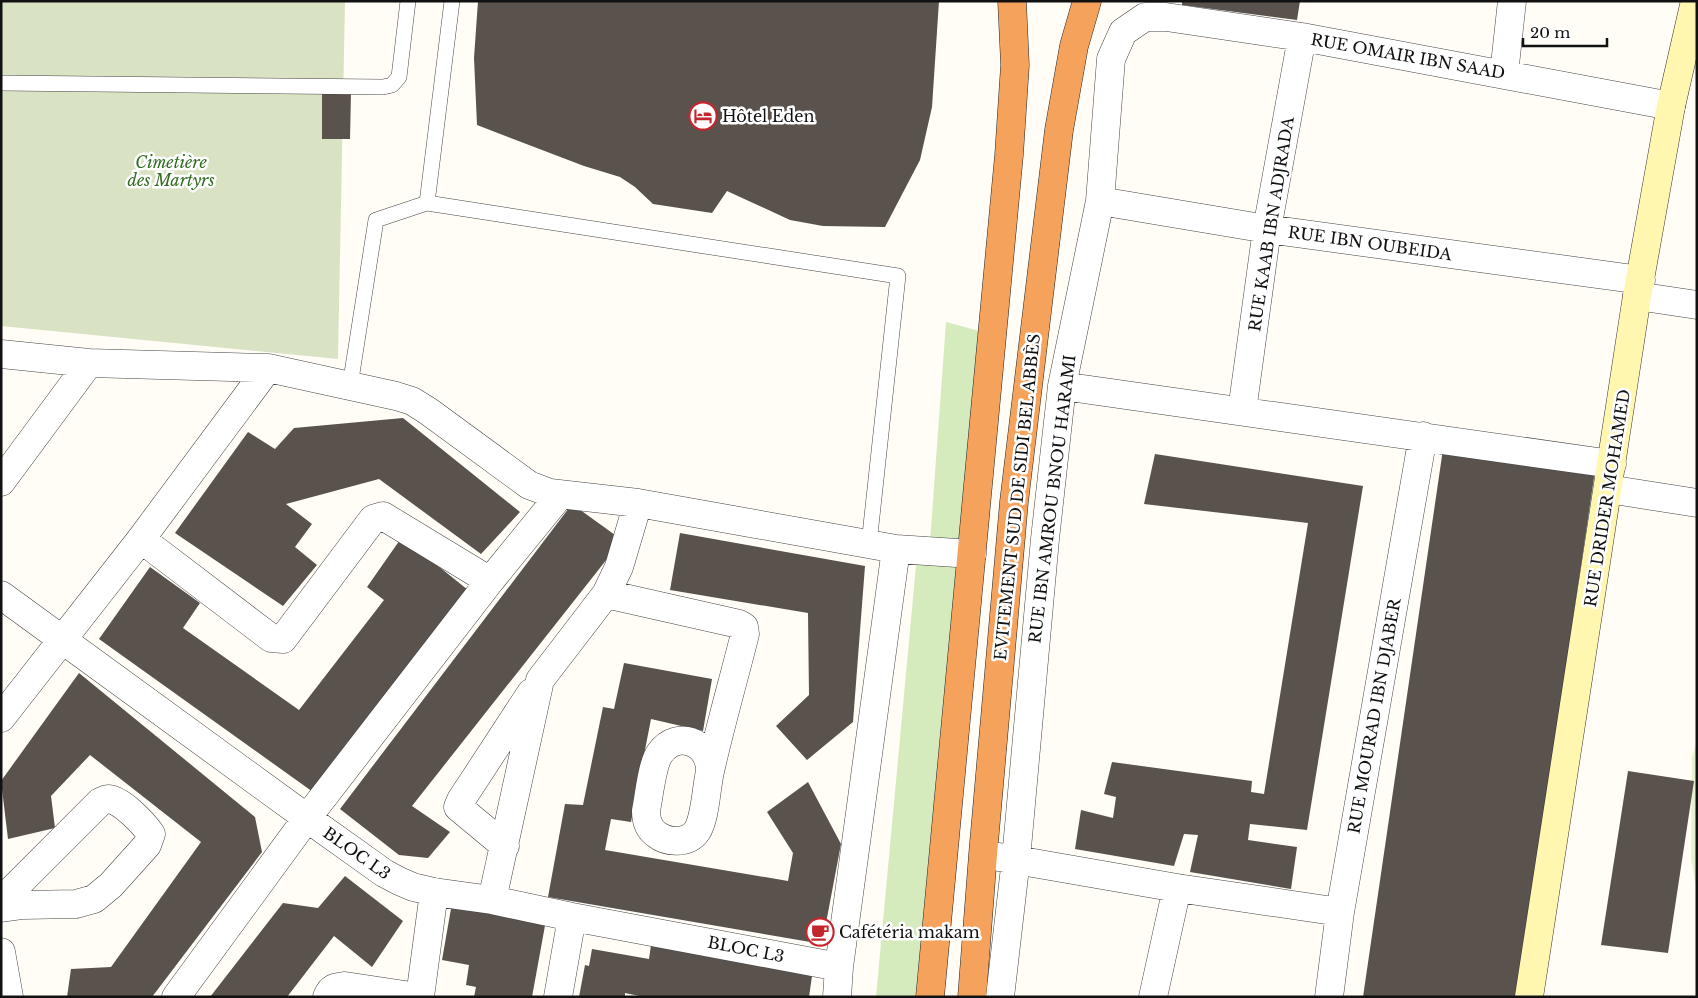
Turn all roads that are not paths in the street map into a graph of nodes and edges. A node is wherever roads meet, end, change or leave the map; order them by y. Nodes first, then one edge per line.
1 (408, 1) edge
2 (452, 1) edge
3 (1012, 1) edge
4 (1087, 1) edge
5 (1512, 1) edge
6 (1695, 1) edge
7 (1144, 18) joint
8 (1302, 37) junction
9 (1504, 74) junction
10 (1, 83) edge
11 (1671, 106) junction
12 (1100, 201) junction
13 (427, 203) junction
14 (1267, 229) junction
15 (1639, 288) junction
16 (1697, 305) edge
17 (1, 354) edge
18 (89, 363) junction
19 (268, 368) junction
20 (350, 386) junction
21 (1062, 386) junction
22 (1242, 411) junction
23 (1423, 436) junction
24 (1610, 477) junction
25 (1, 482) edge
26 (560, 495) junction
27 (638, 503) junction
28 (1697, 503) edge
29 (141, 539) junction
30 (869, 544) junction
31 (896, 548) junction
32 (972, 554) junction
33 (490, 581) junction
34 (606, 594) junction
35 (1, 595) edge
36 (63, 640) junction
37 (540, 680) junction
38 (1, 718) edge
39 (710, 770) dead end
40 (307, 818) junction
41 (505, 846) junction
42 (983, 854) junction
43 (1016, 860) junction
44 (1177, 888) junction
45 (434, 892) junction
46 (1, 900) edge
47 (492, 900) junction
48 (1, 908) edge
49 (1340, 912) junction
50 (572, 917) junction
51 (1, 952) edge
52 (839, 967) junction
53 (9, 997) edge
54 (176, 997) edge
55 (327, 997) edge
56 (419, 997) edge
57 (558, 997) edge
58 (837, 997) edge
59 (930, 997) edge
60 (972, 997) edge
61 (1000, 997) edge
62 (1153, 997) edge
63 (1329, 997) edge
64 (1529, 997) edge

1 - 10 lane
2 - 13 lane
3 - 32 highway
4 - 42 highway, EVITEMENT SUD DE SIDI BEL ABBÈS
5 - 9 street
6 - 11 street, RUE DRIDER MOHAMED
7 - 8 street, RUE OMAIR IBN SAAD
7 - 12 street, RUE IBN AMROU BNOU HARAMI
8 - 9 street, RUE OMAIR IBN SAAD
8 - 14 street, RUE KAAB IBN ADJRADA
9 - 11 street, RUE OMAIR IBN SAAD
11 - 15 street, RUE DRIDER MOHAMED
12 - 14 street, RUE IBN OUBEIDA
12 - 21 street, RUE IBN AMROU BNOU HARAMI
13 - 20 lane
13 - 30 lane
14 - 15 street, RUE IBN OUBEIDA
14 - 22 street, RUE KAAB IBN ADJRADA
15 - 16 street, RUE IBN OUBEIDA
15 - 24 street, RUE DRIDER MOHAMED
17 - 18 street
18 - 19 street
18 - 25 street
19 - 20 street
19 - 29 street
20 - 26 street
21 - 22 street
21 - 43 street, RUE IBN AMROU BNOU HARAMI
22 - 23 street
23 - 24 street
23 - 49 street, RUE MOURAD IBN DJABER
24 - 28 street
24 - 64 street, RUE DRIDER MOHAMED
26 - 27 street
26 - 33 street
27 - 30 street
27 - 34 street
29 - 33 street
29 - 36 street
30 - 31 street
31 - 32 street
31 - 52 street
32 - 59 highway
33 - 40 street
34 - 37 street
34 - 39 street
35 - 36 street, BLOC L3
36 - 38 street
36 - 40 street, BLOC L3
37 - 41 street
37 - 41 street
40 - 45 street, BLOC L3
40 - 54 street
41 - 47 street
42 - 43 street
42 - 60 highway, EVITEMENT SUD DE SIDI BEL ABBÈS
43 - 44 street
43 - 61 street, RUE IBN AMROU BNOU HARAMI
44 - 49 street
44 - 62 street
45 - 47 street, BLOC L3
45 - 56 street
46 - 48 street
47 - 50 street, BLOC L3
49 - 63 street, RUE MOURAD IBN DJABER
50 - 52 street, BLOC L3
50 - 57 street
51 - 53 street
52 - 58 street
55 - 56 street

